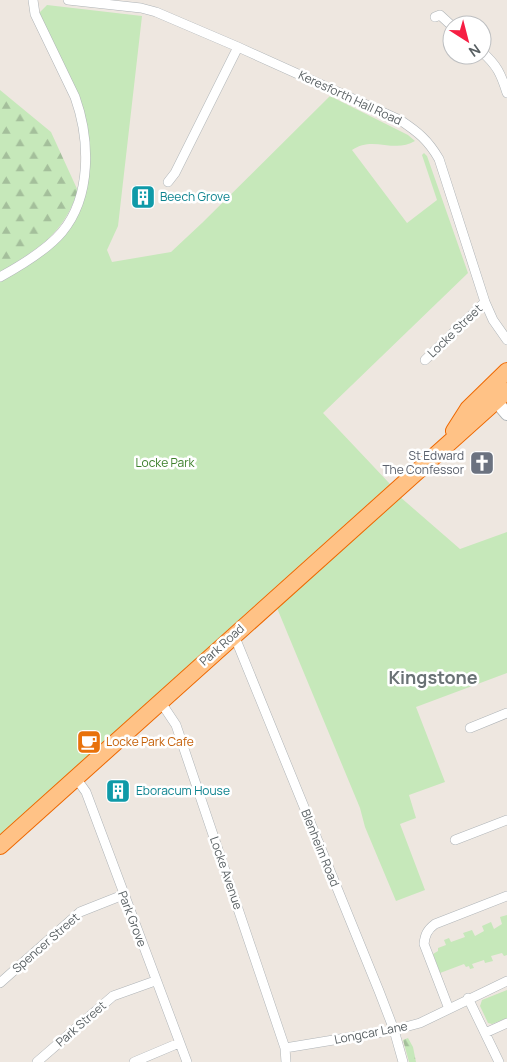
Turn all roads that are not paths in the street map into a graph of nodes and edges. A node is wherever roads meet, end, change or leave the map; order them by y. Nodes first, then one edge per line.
1 (33, 0) edge
2 (68, 0) edge
3 (435, 17) dead end
4 (442, 17) edge
5 (238, 47) junction
6 (492, 60) edge
7 (507, 94) edge
8 (168, 182) dead end
9 (0, 277) edge
10 (485, 302) junction
11 (506, 341) edge
12 (425, 360) dead end
13 (507, 370) edge
14 (498, 394) edge
15 (507, 414) edge
16 (234, 635) junction
17 (160, 701) junction
18 (507, 713) edge
19 (470, 728) dead end
20 (76, 778) junction
21 (507, 820) edge
22 (455, 840) dead end
23 (0, 846) edge
24 (123, 896) junction
25 (507, 896) edge
26 (155, 981) junction
27 (507, 981) edge
28 (0, 984) edge
29 (468, 998) junction
30 (449, 1009) junction
31 (507, 1023) edge
32 (394, 1030) junction
33 (485, 1033) junction
34 (179, 1043) junction
35 (285, 1048) junction
36 (37, 1062) edge
37 (134, 1062) edge
38 (186, 1062) edge
39 (286, 1062) edge
40 (403, 1062) edge
41 (499, 1062) edge

1 - 9 street
2 - 5 street, Keresforth Hall Road
3 - 4 street
5 - 8 street
5 - 10 street, Keresforth Hall Road
6 - 7 street
10 - 11 street, Keresforth Hall Road
10 - 12 street, Locke Street
13 - 14 highway, Park Road
14 - 15 street
14 - 16 highway, Park Road
16 - 17 highway, Park Road
16 - 32 street, Blenheim Road
17 - 20 highway, Park Road
17 - 35 street, Locke Avenue
18 - 19 street
20 - 23 highway, Park Road
20 - 24 street, Park Grove
21 - 22 street
24 - 26 street, Park Grove
24 - 28 street, Spencer Street
25 - 30 street
26 - 34 street, Park Grove
26 - 36 street, Park Street
27 - 29 street, Longcar Lane
29 - 30 street, Longcar Lane
29 - 33 street
30 - 32 street, Longcar Lane
31 - 33 street
32 - 35 street, Longcar Lane
32 - 40 street, Blenheim Road
33 - 41 street
34 - 37 street
34 - 38 street, Park Grove
35 - 39 street, Locke Avenue

